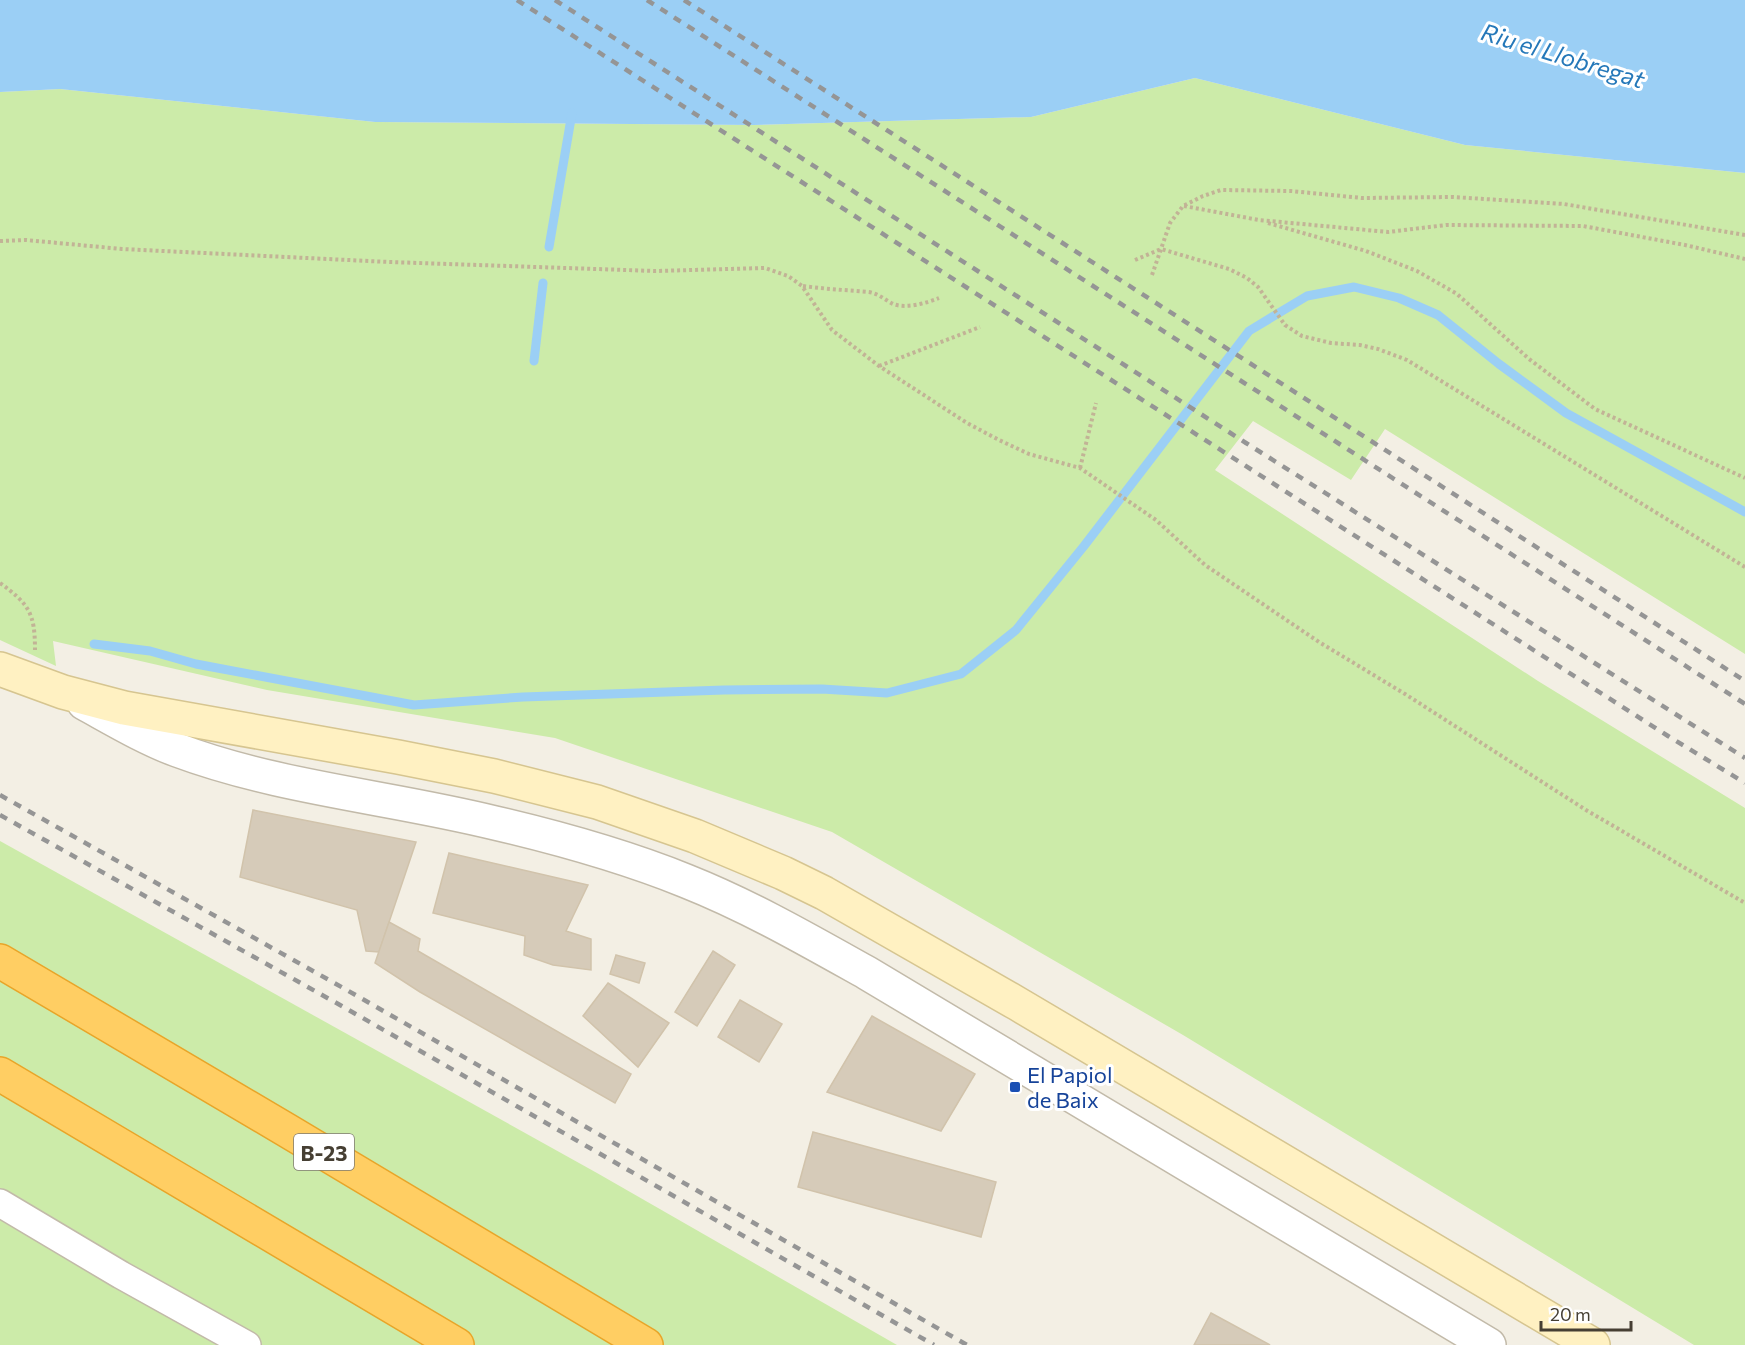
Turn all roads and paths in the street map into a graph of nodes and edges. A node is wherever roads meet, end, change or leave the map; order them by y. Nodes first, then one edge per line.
1 (1183, 206) junction
2 (1259, 220) junction
3 (1745, 235) edge
4 (0, 241) edge
5 (1161, 249) junction
6 (1745, 259) edge
7 (1135, 260) dead end
8 (1152, 275) dead end
9 (802, 286) junction
10 (939, 298) dead end
11 (980, 327) dead end
12 (879, 366) junction
13 (1096, 403) dead end
14 (1080, 468) junction
15 (1745, 478) edge
16 (1745, 567) edge
17 (0, 583) edge
18 (14, 674) edge
19 (63, 692) junction
20 (1745, 903) edge
21 (0, 961) edge
22 (0, 1074) edge
23 (0, 1203) edge
24 (247, 1345) edge
25 (457, 1345) edge
26 (646, 1345) edge
27 (1489, 1345) edge
28 (1593, 1345) edge

1 - 2 path
1 - 3 path
1 - 5 path
2 - 6 path
2 - 15 path
4 - 9 path
5 - 7 path
5 - 8 path
5 - 16 path
9 - 10 path
9 - 12 path
11 - 12 path
12 - 14 path
13 - 14 path
14 - 20 path
17 - 18 path
18 - 19 main road
19 - 27 street
19 - 28 main road
21 - 26 highway, B-23
22 - 25 highway
23 - 24 street

